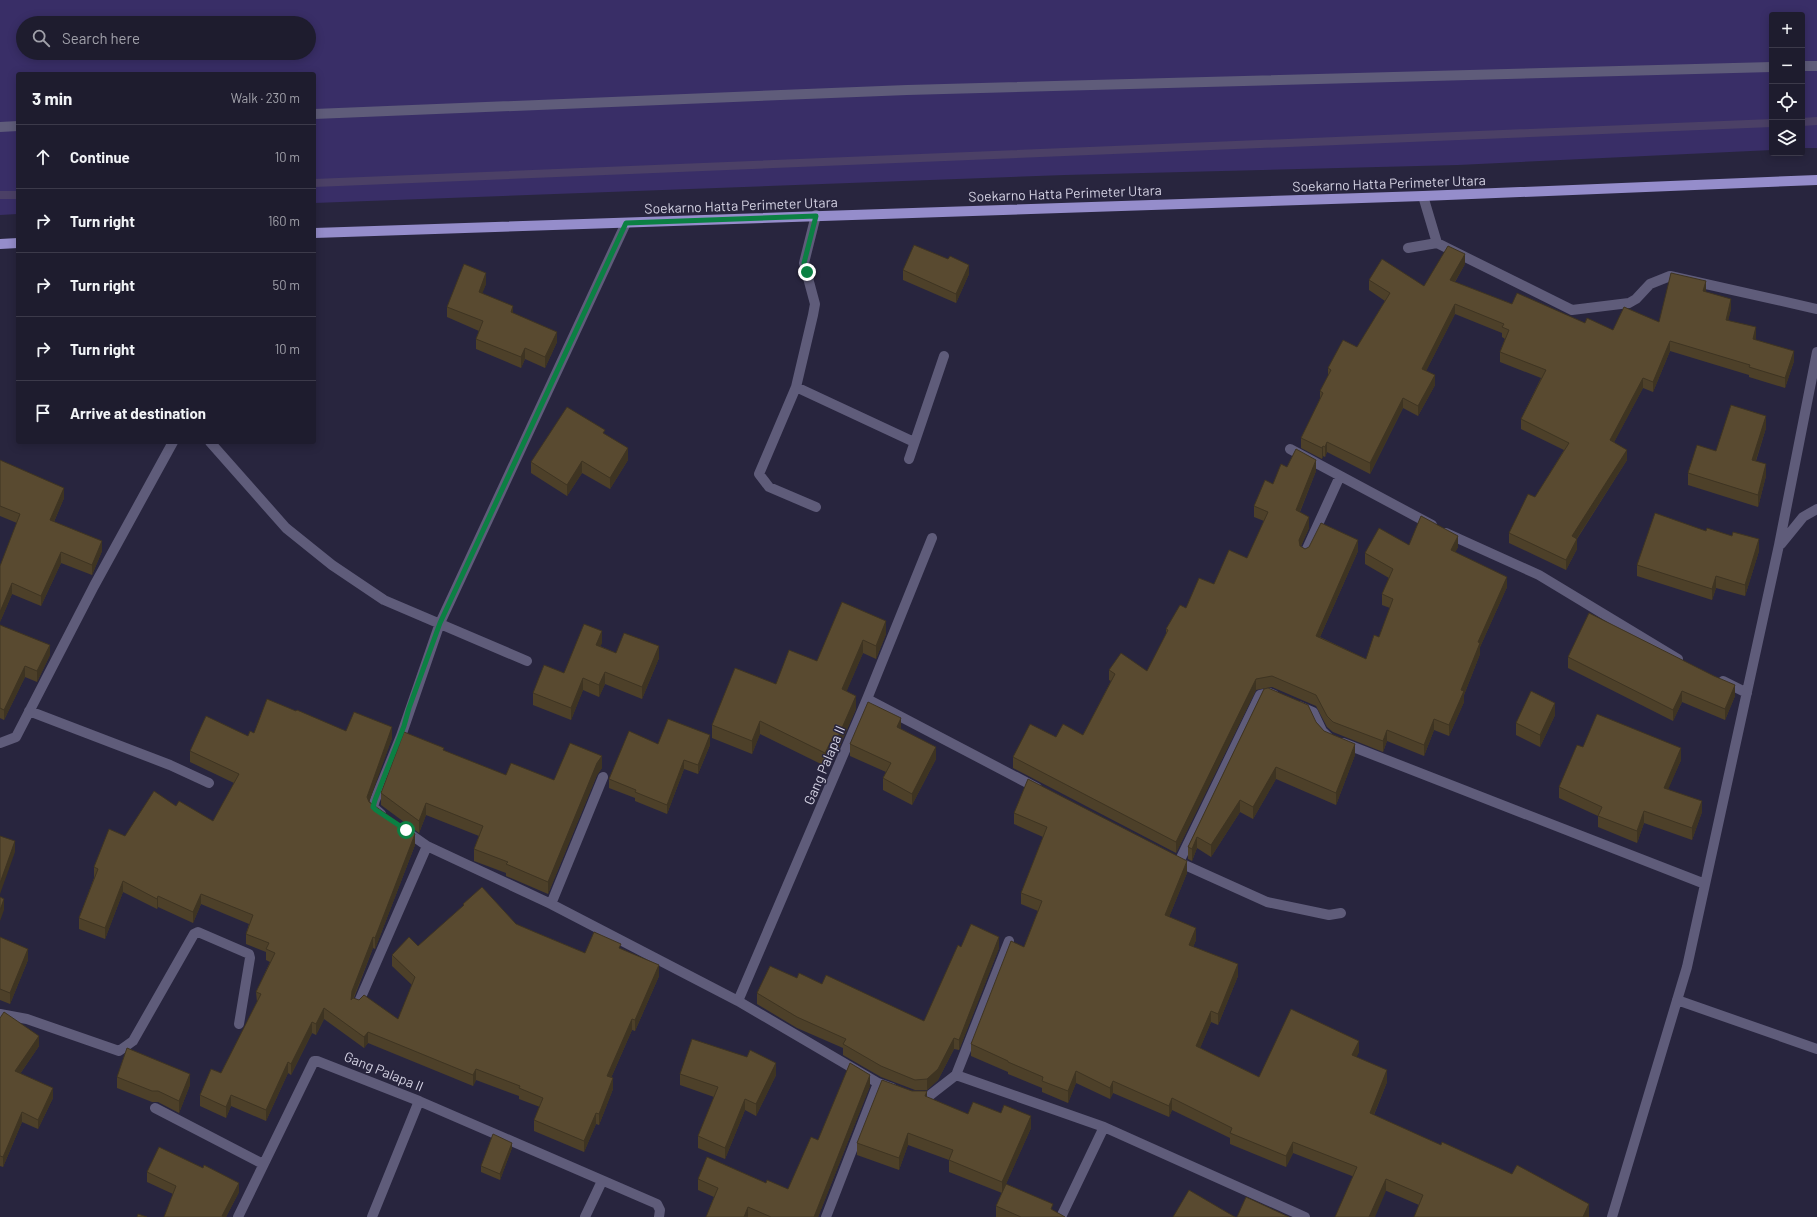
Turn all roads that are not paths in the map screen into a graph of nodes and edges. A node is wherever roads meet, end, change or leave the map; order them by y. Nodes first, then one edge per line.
1 (1805, 66) edge
2 (1817, 66) edge
3 (1769, 67) edge
4 (316, 114) edge
5 (16, 126) edge
6 (0, 127) edge
7 (1817, 180) edge
8 (1423, 196) junction
9 (816, 216) junction
10 (626, 223) junction
11 (316, 233) edge
12 (16, 243) edge
13 (1437, 243) junction
14 (0, 244) edge
15 (1408, 248) dead end
16 (1817, 309) edge
17 (1817, 352) edge
18 (944, 356) dead end
19 (796, 387) junction
20 (914, 442) junction
21 (173, 444) edge
22 (212, 444) edge
23 (1290, 449) dead end
24 (909, 459) dead end
25 (1340, 476) junction
26 (816, 507) dead end
27 (1817, 509) edge
28 (932, 538) dead end
29 (1779, 545) junction
30 (1305, 553) edge
31 (440, 623) junction
32 (527, 661) dead end
33 (1685, 662) edge
34 (1713, 676) edge
35 (1747, 693) junction
36 (867, 699) junction
37 (29, 710) junction
38 (0, 743) edge
39 (603, 777) dead end
40 (209, 783) dead end
41 (1044, 792) edge
42 (427, 846) junction
43 (1164, 855) edge
44 (1179, 862) junction
45 (1705, 884) junction
46 (551, 904) junction
47 (1341, 913) dead end
48 (1009, 941) edge
49 (1677, 1000) junction
50 (738, 1001) junction
51 (358, 1004) edge
52 (0, 1014) edge
53 (239, 1024) dead end
54 (1817, 1049) edge
55 (956, 1075) junction
56 (878, 1082) junction
57 (419, 1101) junction
58 (155, 1108) dead end
59 (1104, 1127) junction
60 (263, 1164) junction
61 (602, 1181) junction
62 (238, 1217) edge
63 (372, 1217) edge
64 (585, 1217) edge
65 (659, 1217) edge
66 (826, 1217) edge
67 (1061, 1217) edge
68 (1305, 1217) edge
69 (1612, 1217) edge

1 - 2 street
3 - 4 street
5 - 6 street
7 - 8 main road, Soekarno Hatta Perimeter Utara
8 - 9 main road, Soekarno Hatta Perimeter Utara
8 - 13 street
9 - 10 main road, Soekarno Hatta Perimeter Utara
9 - 19 street
10 - 11 main road, Soekarno Hatta Perimeter Utara
10 - 31 street
12 - 14 main road
13 - 15 street
13 - 16 street
17 - 29 street
18 - 20 street
19 - 20 street
19 - 26 street
20 - 24 street
21 - 37 street
22 - 31 street
23 - 25 street
25 - 30 street
25 - 33 street
27 - 29 street
28 - 36 street, Gang Palapa II
29 - 35 street
31 - 32 street
31 - 42 street
34 - 35 street
35 - 45 street
36 - 41 street
36 - 50 street, Gang Palapa II
37 - 38 street
37 - 40 street
39 - 46 street
42 - 46 street
42 - 51 street
43 - 44 street
44 - 45 street
44 - 47 street
45 - 49 street
46 - 50 street
48 - 55 street
49 - 54 street
49 - 69 street
50 - 56 street
52 - 53 street
55 - 56 street
55 - 59 street
56 - 66 street
57 - 60 street, Gang Palapa II
57 - 61 street, Gang Palapa II
57 - 63 street
58 - 60 street
59 - 67 street
59 - 68 street
60 - 62 street, Gang Palapa II
61 - 64 street
61 - 65 street, Gang Palapa II

